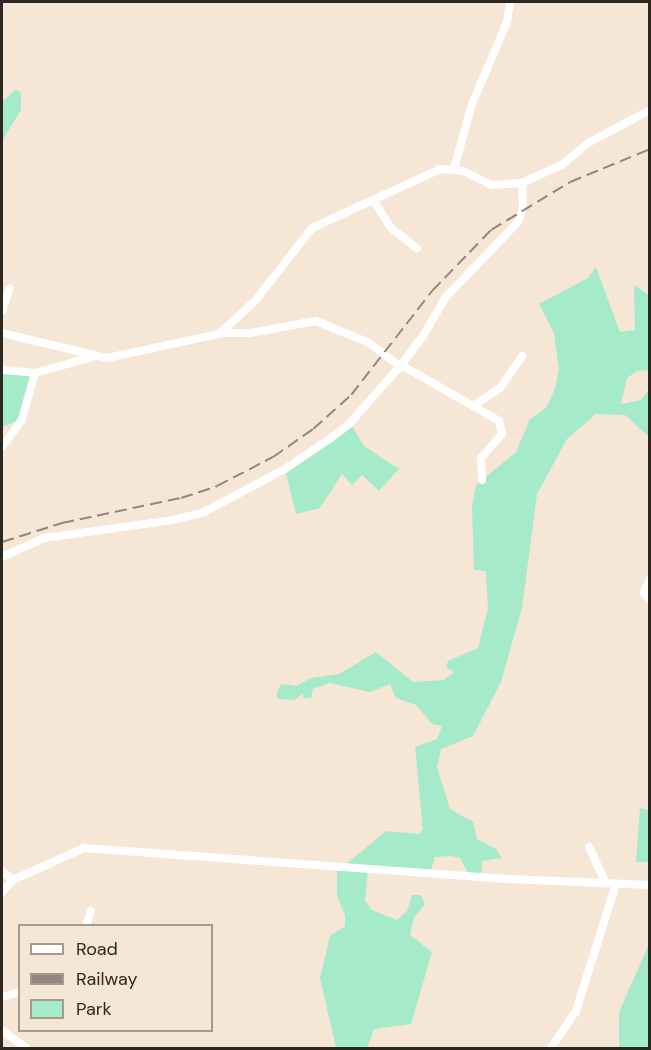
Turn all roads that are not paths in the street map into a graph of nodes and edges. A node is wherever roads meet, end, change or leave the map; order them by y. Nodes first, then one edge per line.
1 (510, 2) edge
2 (650, 110) edge
3 (454, 169) junction
4 (522, 183) junction
5 (373, 200) junction
6 (417, 249) dead end
7 (10, 288) dead end
8 (2, 311) edge
9 (2, 333) edge
10 (221, 333) junction
11 (522, 357) dead end
12 (90, 359) junction
13 (401, 365) junction
14 (2, 370) edge
15 (35, 373) junction
16 (473, 406) junction
17 (2, 447) edge
18 (482, 480) dead end
19 (2, 556) edge
20 (650, 578) edge
21 (650, 600) edge
22 (589, 847) dead end
23 (2, 872) edge
24 (13, 880) junction
25 (606, 883) junction
26 (616, 884) junction
27 (650, 885) edge
28 (2, 892) edge
29 (91, 910) dead end
30 (87, 924) edge
31 (18, 993) edge
32 (2, 997) edge
33 (2, 1029) edge
34 (26, 1048) edge
35 (552, 1048) edge

1 - 3 street
2 - 4 street
3 - 4 street
3 - 5 street
4 - 13 street
5 - 6 street
5 - 10 street
7 - 8 street
9 - 12 street
10 - 12 street
10 - 13 street
11 - 16 street
12 - 15 street
13 - 16 street
13 - 19 street
14 - 15 street
15 - 17 street
16 - 18 street
20 - 21 street
22 - 25 street
23 - 24 street
24 - 25 street
24 - 28 street
25 - 26 street
26 - 27 street
26 - 35 street
29 - 30 street
31 - 32 street
33 - 34 street

